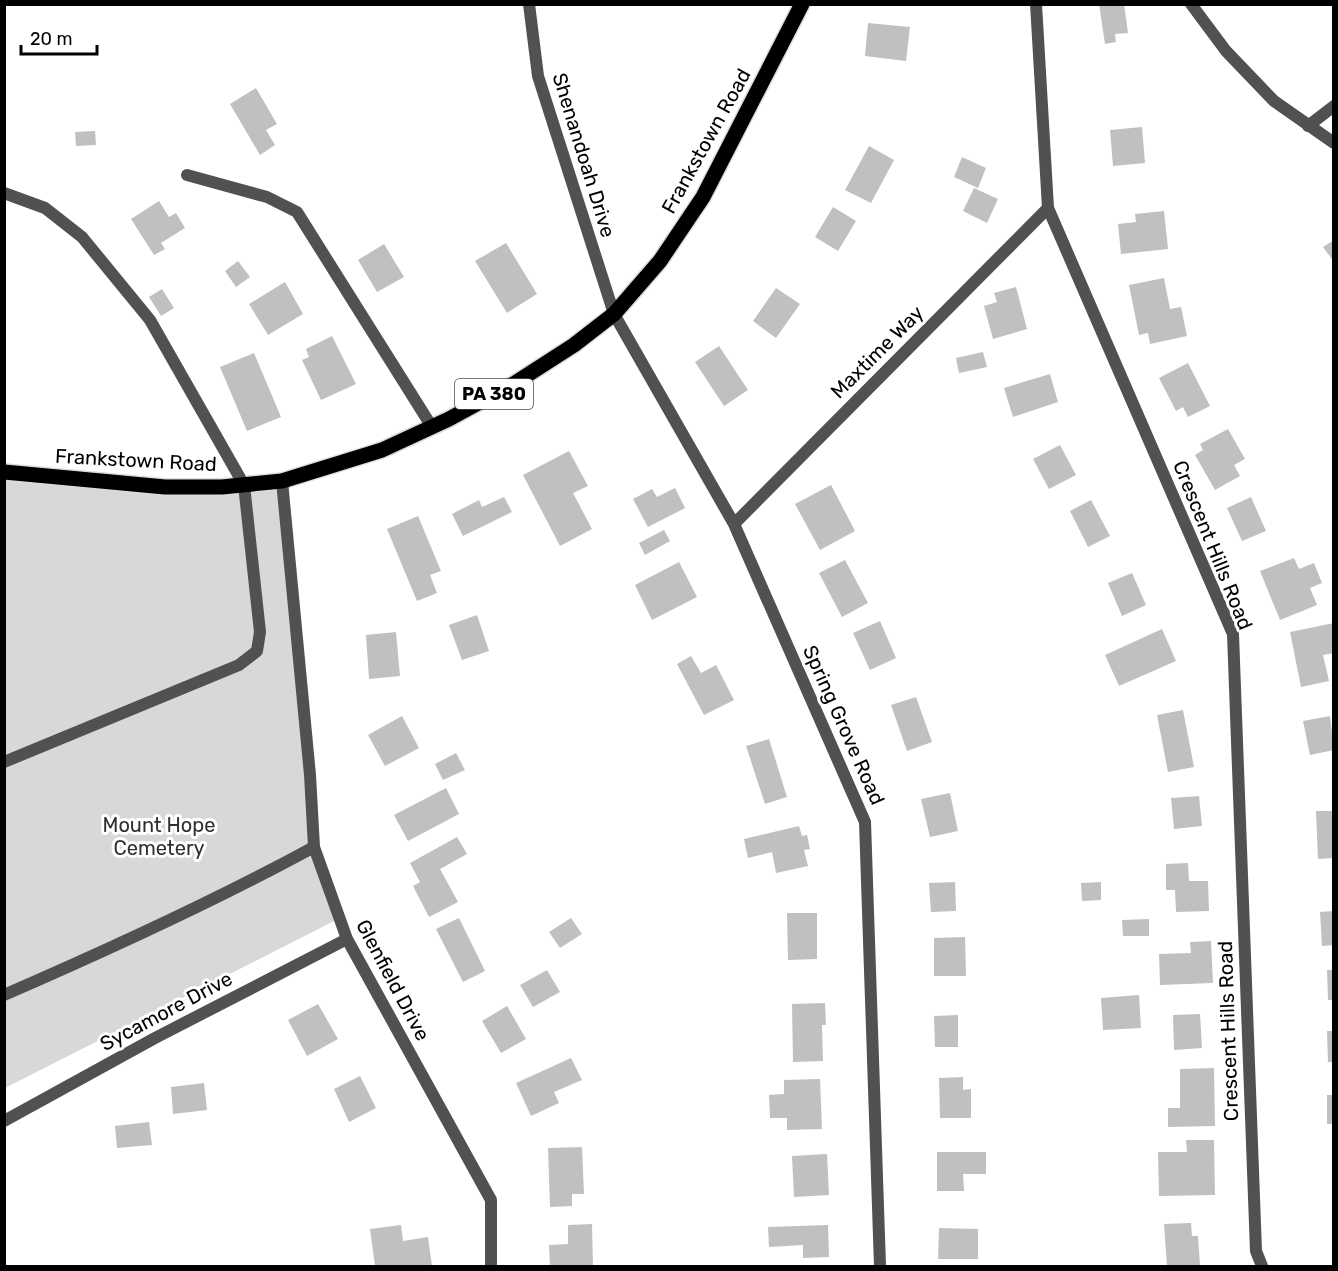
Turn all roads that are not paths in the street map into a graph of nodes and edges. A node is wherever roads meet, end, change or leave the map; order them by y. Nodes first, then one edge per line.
1 (529, 4) edge
2 (802, 4) edge
3 (1036, 4) edge
4 (1191, 4) edge
5 (1334, 106) edge
6 (1308, 126) junction
7 (1334, 142) edge
8 (187, 175) dead end
9 (4, 193) edge
10 (1048, 208) junction
11 (614, 314) junction
12 (432, 427) junction
13 (4, 472) edge
14 (282, 481) junction
15 (244, 484) junction
16 (734, 524) junction
17 (4, 762) edge
18 (314, 847) junction
19 (347, 939) junction
20 (4, 995) edge
21 (4, 1121) edge
22 (491, 1266) edge
23 (880, 1266) edge
24 (1262, 1266) edge

1 - 11 street, Shenandoah Drive
2 - 11 main road, Frankstown Road / PA 380
3 - 10 street, Crescent Hills Road
4 - 6 street
5 - 6 street
6 - 7 street
8 - 12 street
9 - 15 street
10 - 16 street, Maxtime Way
10 - 24 street, Crescent Hills Road
11 - 12 main road, Frankstown Road / PA 380
11 - 16 street, Spring Grove Road
12 - 14 main road, Frankstown Road / PA 380
13 - 15 main road, Frankstown Road / PA 380
14 - 15 main road, Frankstown Road / PA 380
14 - 18 street, Glenfield Drive
15 - 17 street
16 - 23 street, Spring Grove Road
18 - 19 street, Glenfield Drive
18 - 20 street
19 - 21 street, Sycamore Drive
19 - 22 street, Glenfield Drive

